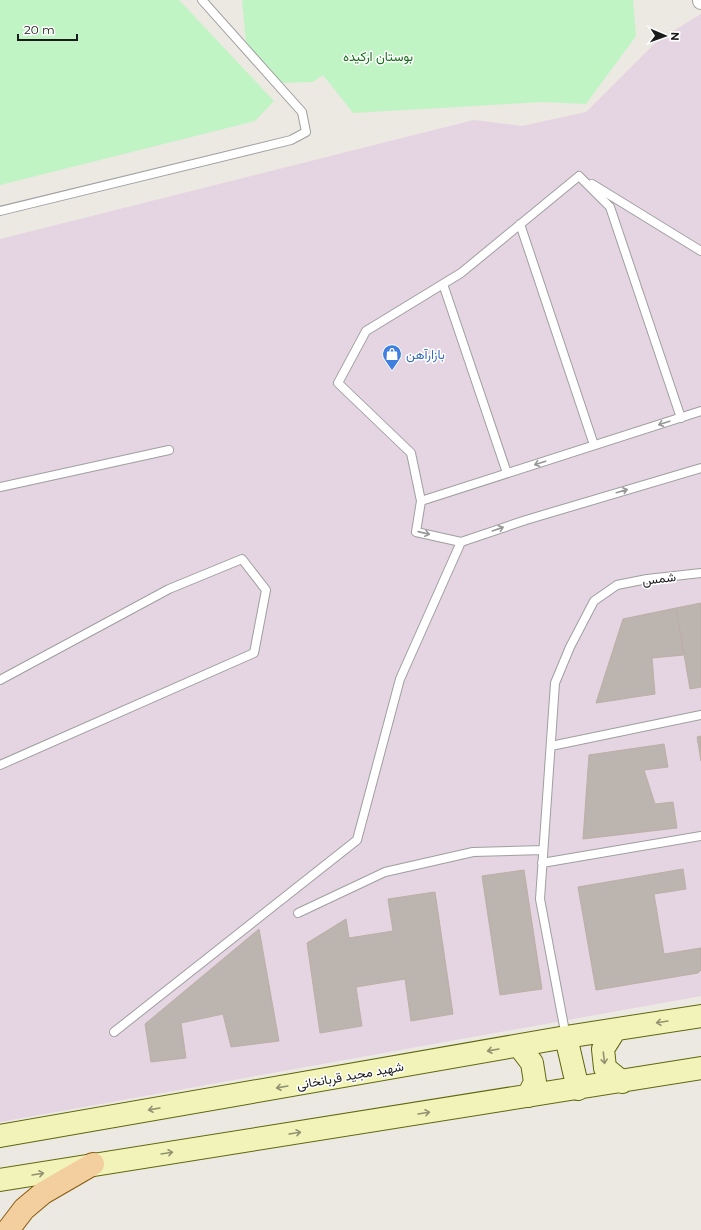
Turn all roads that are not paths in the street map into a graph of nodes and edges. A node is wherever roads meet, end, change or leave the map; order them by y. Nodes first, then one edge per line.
1 (202, 0) edge
2 (579, 176) junction
3 (0, 211) edge
4 (520, 224) junction
5 (701, 251) edge
6 (443, 284) junction
7 (701, 411) edge
8 (680, 418) junction
9 (594, 445) junction
10 (169, 450) dead end
11 (701, 468) edge
12 (507, 473) junction
13 (0, 487) edge
14 (421, 501) junction
15 (461, 542) junction
16 (701, 573) edge
17 (0, 680) edge
18 (701, 715) edge
19 (551, 746) junction
20 (0, 765) edge
21 (701, 836) edge
22 (543, 850) junction
23 (542, 863) junction
24 (298, 913) dead end
25 (701, 1016) edge
26 (615, 1030) junction
27 (114, 1032) dead end
28 (566, 1037) junction
29 (519, 1046) junction
30 (701, 1068) edge
31 (622, 1082) junction
32 (578, 1088) junction
33 (528, 1096) junction
34 (0, 1136) edge
35 (92, 1164) junction
36 (0, 1180) edge
37 (8, 1230) edge

1 - 3 lane
2 - 4 lane
2 - 5 lane
2 - 8 lane
4 - 6 lane
4 - 9 lane
6 - 12 lane
6 - 14 lane
7 - 8 lane
8 -> 9 lane
9 -> 12 lane
10 - 13 lane
15 -> 11 lane
12 - 14 lane
14 -> 15 lane
15 - 27 lane
16 - 19 lane, شمس
17 - 20 lane
18 - 19 lane
19 - 22 lane
21 - 23 lane
22 - 23 lane
22 - 24 lane
23 - 28 lane
25 -> 26 main road, شهید مجید قربانخانی
26 - 28 main road, شهید مجید قربانخانی
26 -> 31 main road
28 - 29 main road, شهید مجید قربانخانی
28 - 32 main road
29 - 33 main road
29 -> 34 main road, شهید مجید قربانخانی
30 - 31 main road
31 - 32 main road
32 - 33 main road
35 -> 33 main road
36 -> 35 main road
35 - 37 main road

